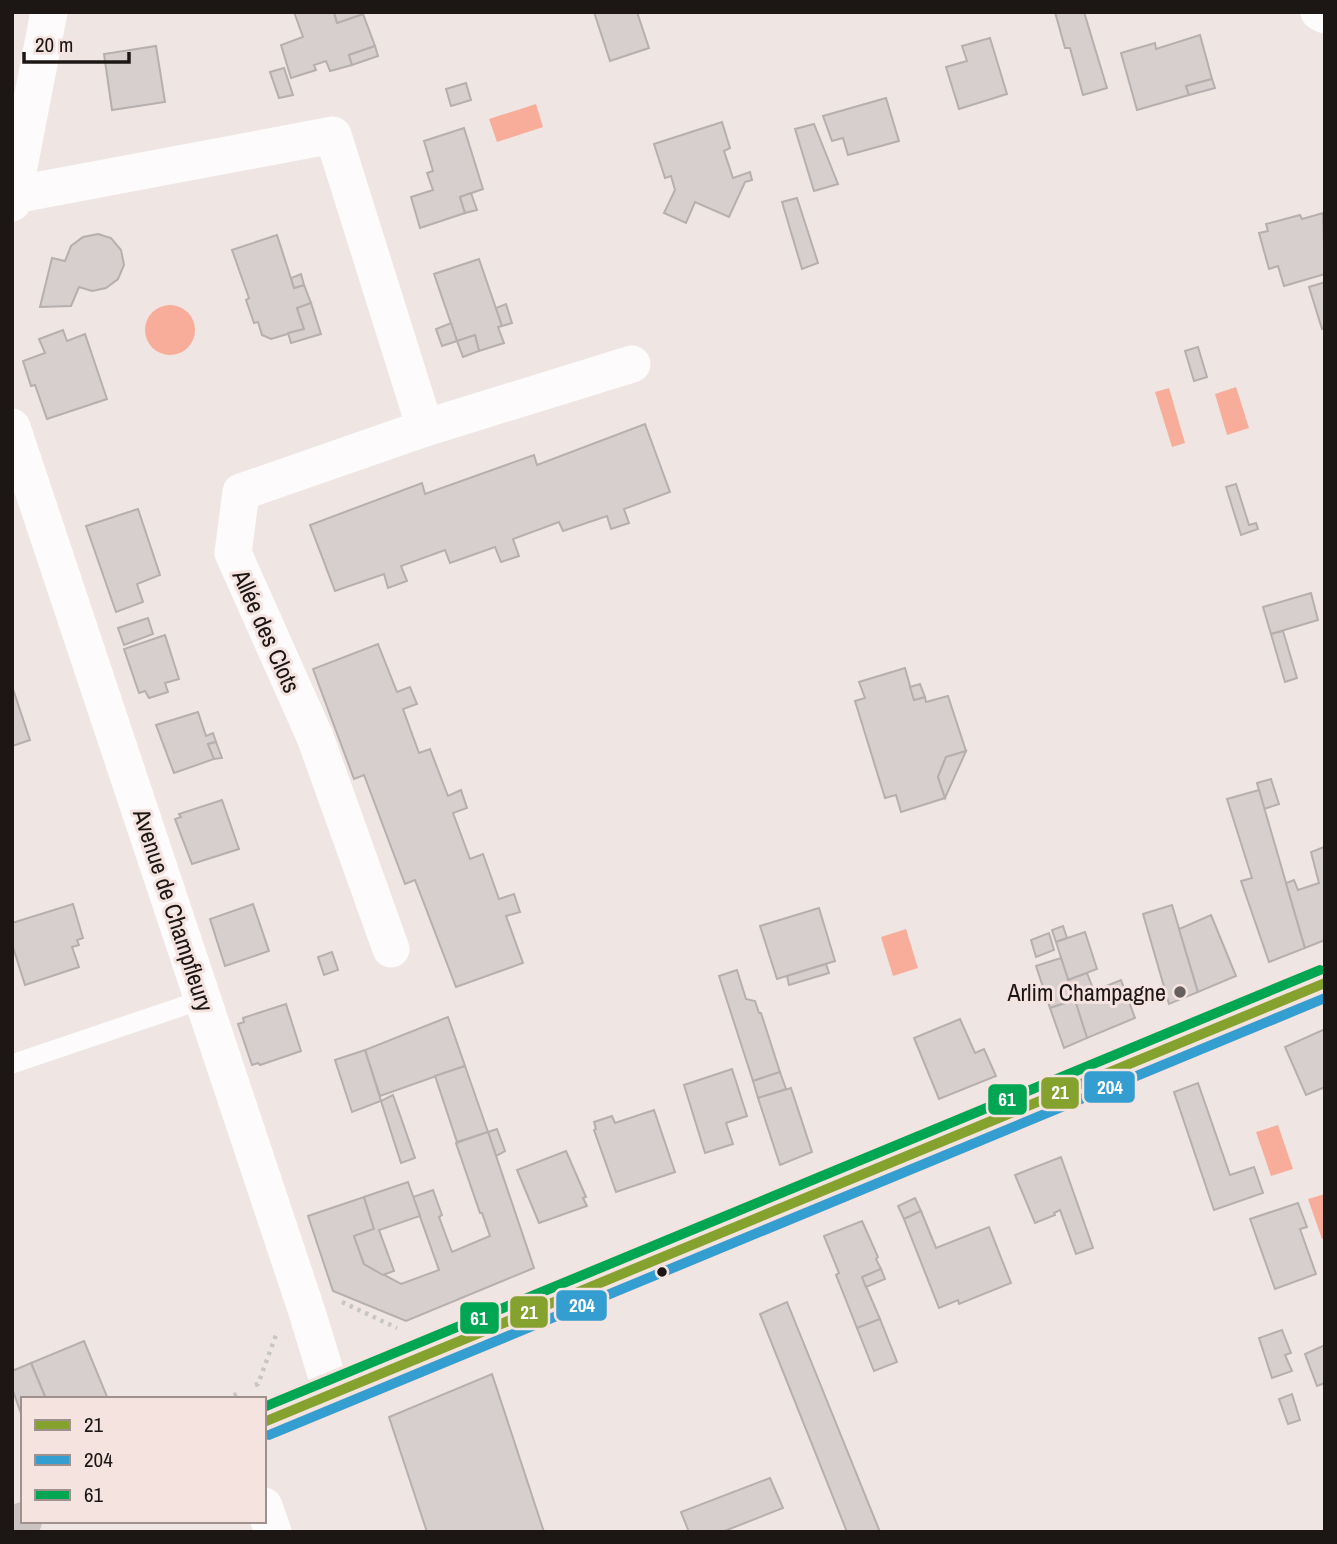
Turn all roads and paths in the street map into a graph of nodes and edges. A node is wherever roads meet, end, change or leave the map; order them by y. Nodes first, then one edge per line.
1 (49, 12) edge
2 (1319, 12) edge
3 (1325, 15) edge
4 (13, 199) edge
5 (632, 364) dead end
6 (12, 427) edge
7 (425, 428) junction
8 (391, 949) dead end
9 (1325, 983) edge
10 (204, 999) junction
11 (12, 1064) edge
12 (332, 1394) junction
13 (266, 1421) edge
14 (266, 1512) edge
15 (272, 1532) edge

1 - 4 street
2 - 3 street
4 - 7 street
5 - 7 street, Allée des Clots
6 - 10 street, Avenue de Champfleury
7 - 8 street, Allée des Clots
9 - 12 main road
10 - 11 lane
10 - 12 street, Avenue de Champfleury
12 - 13 main road
14 - 15 street

